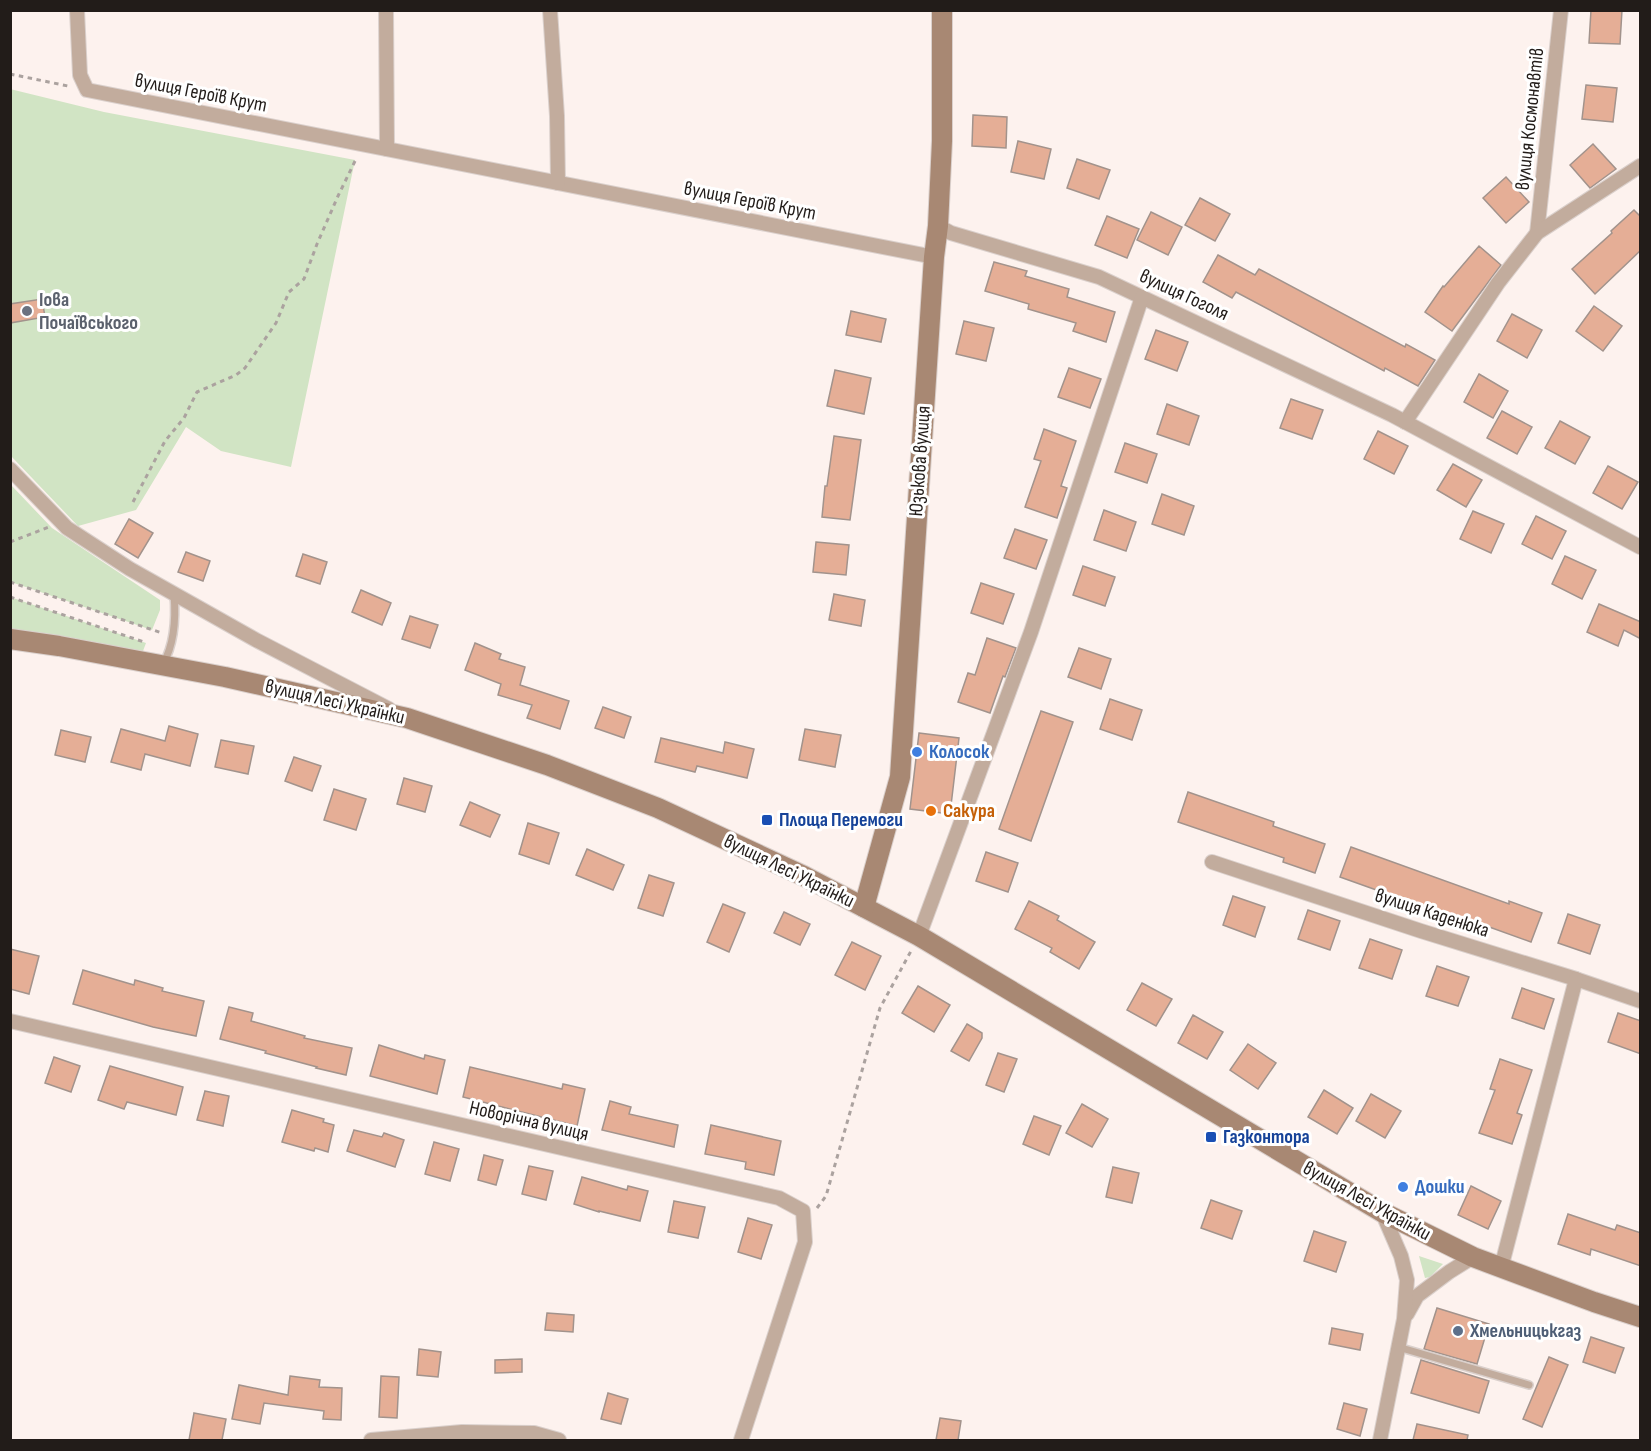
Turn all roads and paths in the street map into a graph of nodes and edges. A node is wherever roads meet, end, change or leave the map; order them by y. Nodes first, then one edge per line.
1 (77, 10) edge
2 (386, 10) edge
3 (550, 10) edge
4 (942, 10) edge
5 (1561, 10) edge
6 (10, 74) edge
7 (87, 90) junction
8 (364, 145) junction
9 (387, 149) junction
10 (1641, 166) edge
11 (558, 183) junction
12 (938, 226) junction
13 (1537, 232) junction
14 (934, 257) junction
15 (1142, 297) junction
16 (1405, 422) junction
17 (10, 469) edge
18 (133, 502) dead end
19 (62, 522) junction
20 (10, 542) edge
21 (1641, 547) edge
22 (10, 582) edge
23 (174, 594) junction
24 (10, 597) edge
25 (172, 637) junction
26 (10, 639) edge
27 (166, 658) junction
28 (407, 718) junction
29 (1212, 862) dead end
30 (864, 907) junction
31 (919, 936) junction
32 (1576, 979) junction
33 (1641, 1001) edge
34 (10, 1022) edge
35 (803, 1211) junction
36 (1382, 1212) junction
37 (1473, 1257) junction
38 (1501, 1268) junction
39 (1641, 1317) edge
40 (1404, 1319) junction
41 (1398, 1347) junction
42 (1529, 1385) dead end
43 (371, 1440) edge
44 (559, 1440) edge
45 (741, 1440) edge
46 (1380, 1440) edge

1 - 7 street
2 - 9 street
3 - 11 street
4 - 12 main road, Юзькова вулиця
5 - 13 street, вулиця Космонавтів
6 - 7 path
7 - 8 street, вулиця Героїв Крут
8 - 9 street, вулиця Героїв Крут
8 - 18 path
9 - 11 street, вулиця Героїв Крут
10 - 13 street
11 - 14 street, вулиця Героїв Крут
12 - 14 main road, Юзькова вулиця
12 - 15 street, вулиця Гоголя
13 - 16 street
14 - 30 main road, Юзькова вулиця
15 - 16 street, вулиця Гоголя
15 - 31 street
16 - 21 street, вулиця Гоголя
17 - 19 street
19 - 20 path
19 - 23 street
22 - 25 path
23 - 25 lane
23 - 28 street
24 - 27 path
25 - 27 lane
26 - 27 main road, вулиця Лесі Українки
27 - 28 main road, вулиця Лесі Українки
28 - 30 main road, вулиця Лесі Українки
29 - 32 street, вулиця Каденюка
30 - 31 main road, вулиця Лесі Українки
31 - 35 path
31 - 36 main road, вулиця Лесі Українки
32 - 33 street, вулиця Каденюка
32 - 38 street
34 - 35 street, Новорічна вулиця
35 - 45 street
36 - 37 main road, вулиця Лесі Українки
36 - 40 street
37 - 38 main road, вулиця Лесі Українки
37 - 40 street
38 - 39 main road, вулиця Лесі Українки
40 - 41 street
41 - 42 lane
41 - 46 street
43 - 44 street

